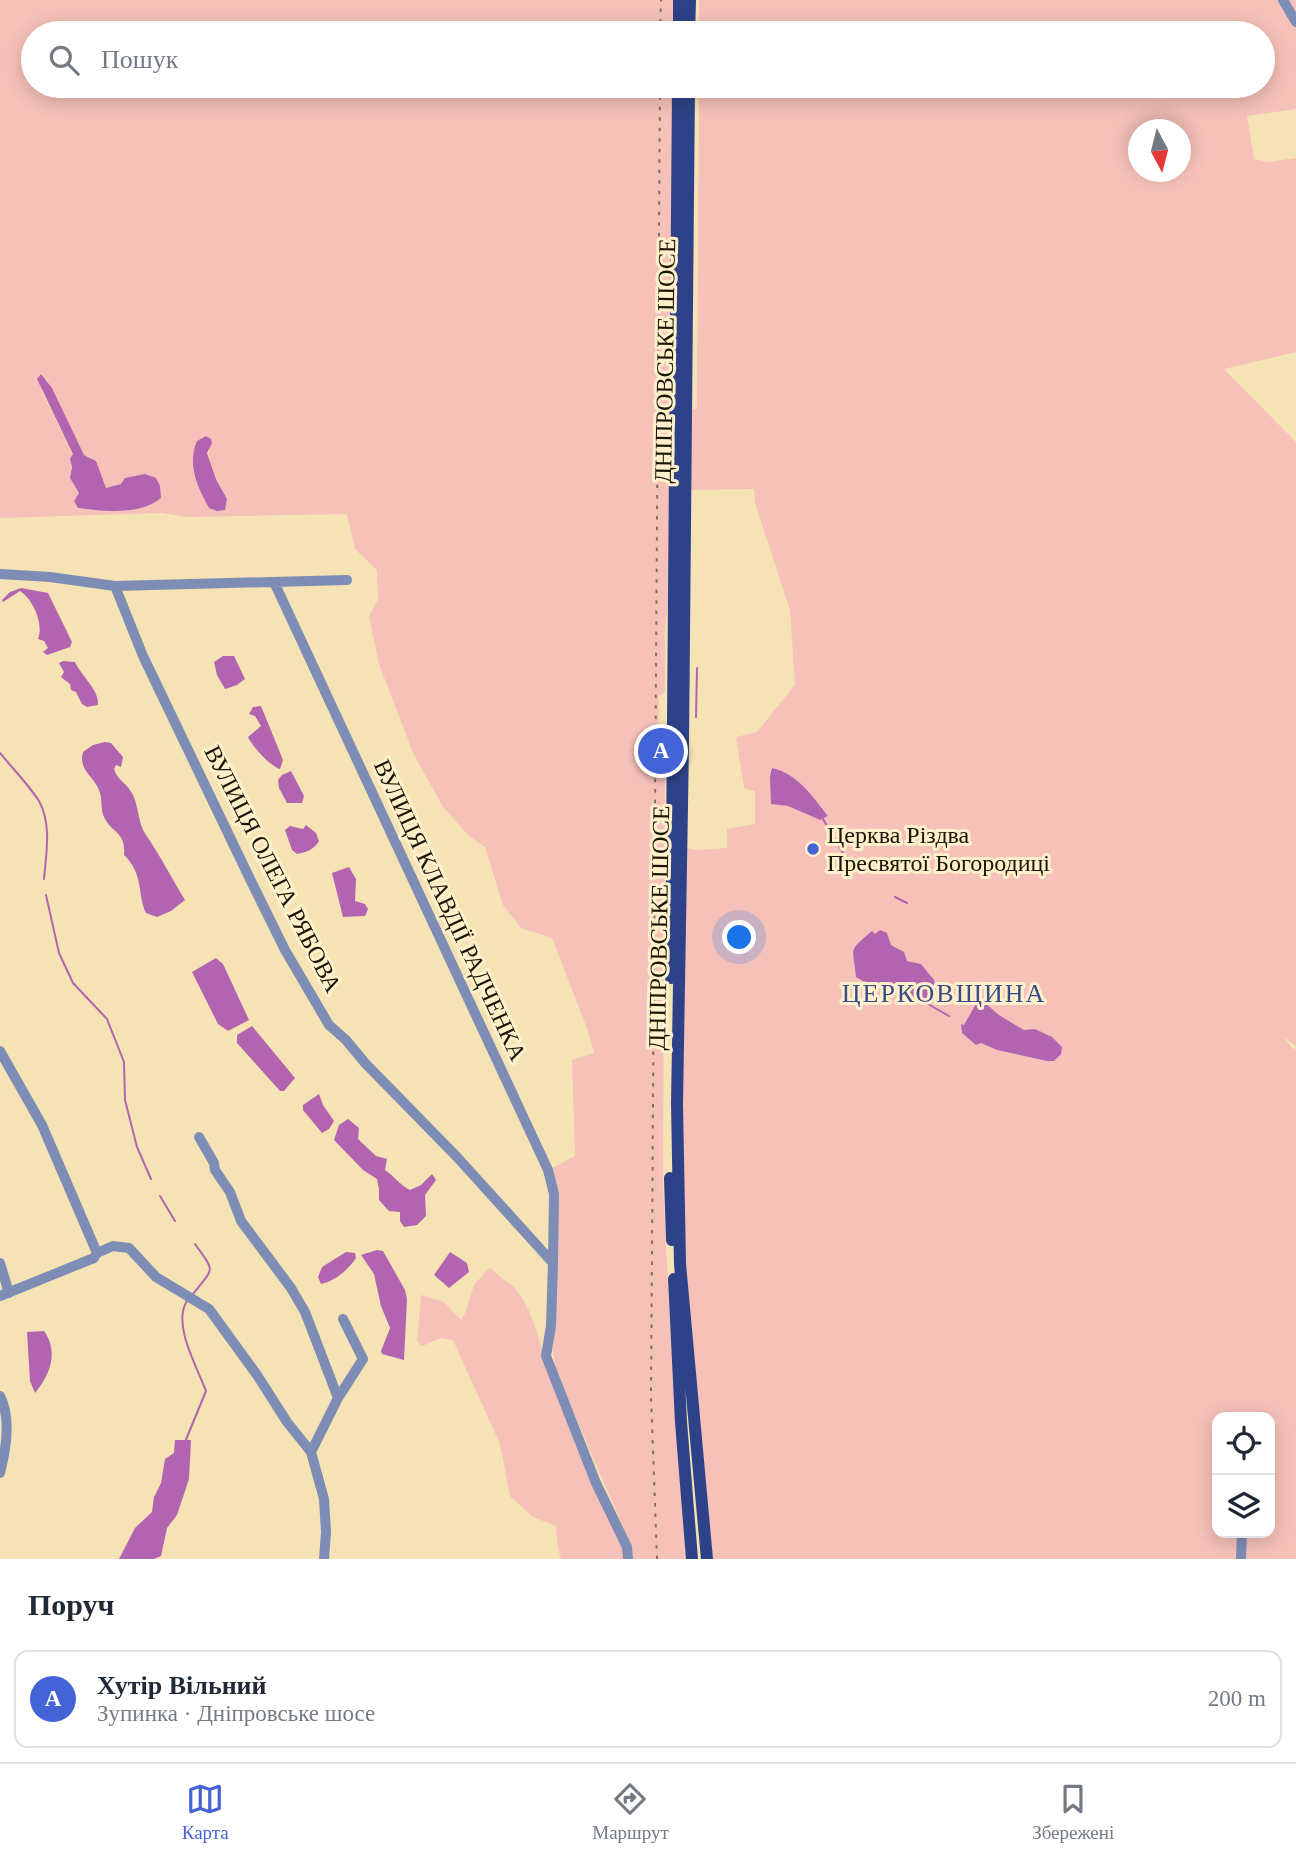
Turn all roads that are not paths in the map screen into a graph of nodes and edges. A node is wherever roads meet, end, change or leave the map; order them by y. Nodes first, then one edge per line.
1 (679, 0) edge
2 (690, 0) edge
3 (1283, 0) edge
4 (679, 21) edge
5 (689, 21) edge
6 (1296, 22) edge
7 (678, 98) edge
8 (689, 98) edge
9 (0, 574) edge
10 (347, 580) dead end
11 (274, 582) junction
12 (115, 586) junction
13 (0, 1051) edge
14 (199, 1137) dead end
15 (97, 1254) junction
16 (0, 1263) edge
17 (553, 1264) junction
18 (5, 1295) edge
19 (343, 1319) dead end
20 (0, 1396) edge
21 (338, 1398) junction
22 (2, 1447) edge
23 (311, 1452) junction
24 (0, 1473) edge
25 (1242, 1538) edge
26 (324, 1559) edge
27 (628, 1559) edge
28 (692, 1559) edge
29 (708, 1559) edge
30 (1241, 1559) edge

1 - 4 main road
2 - 5 main road
3 - 6 street
7 - 28 main road, ДНІПРОВСЬКЕ ШОСЕ
8 - 29 main road, ДНІПРОВСЬКЕ ШОСЕ
9 - 12 street
10 - 11 street
11 - 12 street
11 - 17 street, ВУЛИЦЯ КЛАВДІЇ РАДЧЕНКА
12 - 17 street, ВУЛИЦЯ ОЛЕГА РЯБОВА
13 - 15 street
14 - 21 street
15 - 18 street
15 - 23 street
16 - 18 street
17 - 27 street, ВУЛИЦЯ КЛАВДІЇ РАДЧЕНКА
19 - 21 street
20 - 22 street
21 - 23 street
22 - 24 street
23 - 26 street
25 - 30 street

